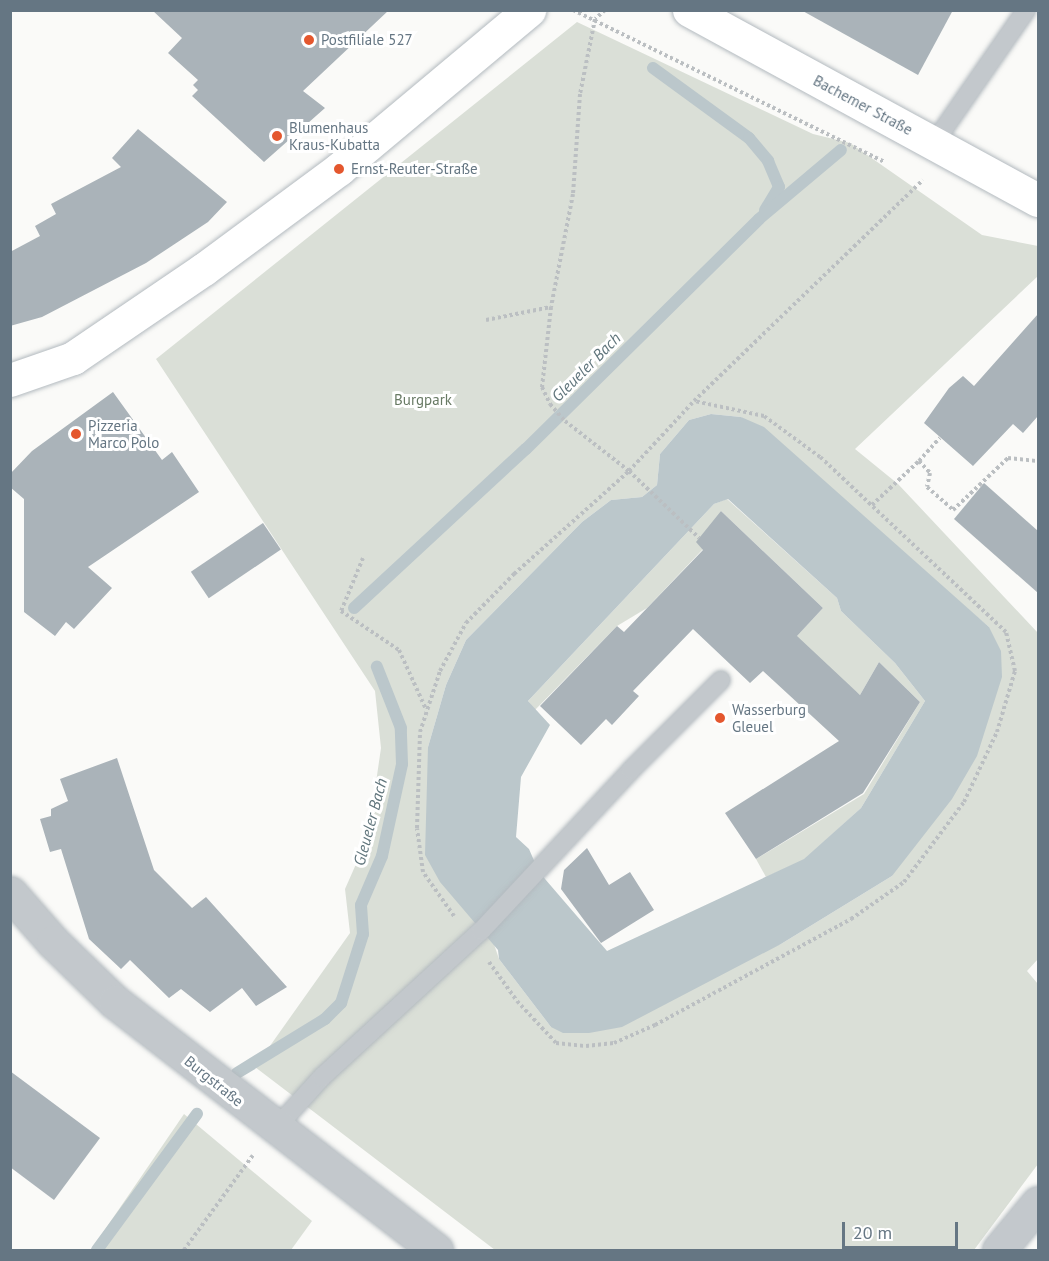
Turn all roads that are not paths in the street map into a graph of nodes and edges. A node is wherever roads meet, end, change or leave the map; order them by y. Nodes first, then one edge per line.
1 (529, 10) edge
2 (689, 10) edge
3 (1026, 10) edge
4 (942, 147) junction
5 (1038, 200) edge
6 (10, 380) edge
7 (721, 680) dead end
8 (10, 893) edge
9 (275, 1129) junction
10 (1038, 1203) edge
11 (435, 1251) edge
12 (999, 1251) edge

1 - 6 street
2 - 4 street, Bachemer Straße
3 - 4 lane
4 - 5 street, Bachemer Straße
7 - 9 lane
8 - 9 street, Burgstraße
9 - 11 street, Burgstraße
10 - 12 street

